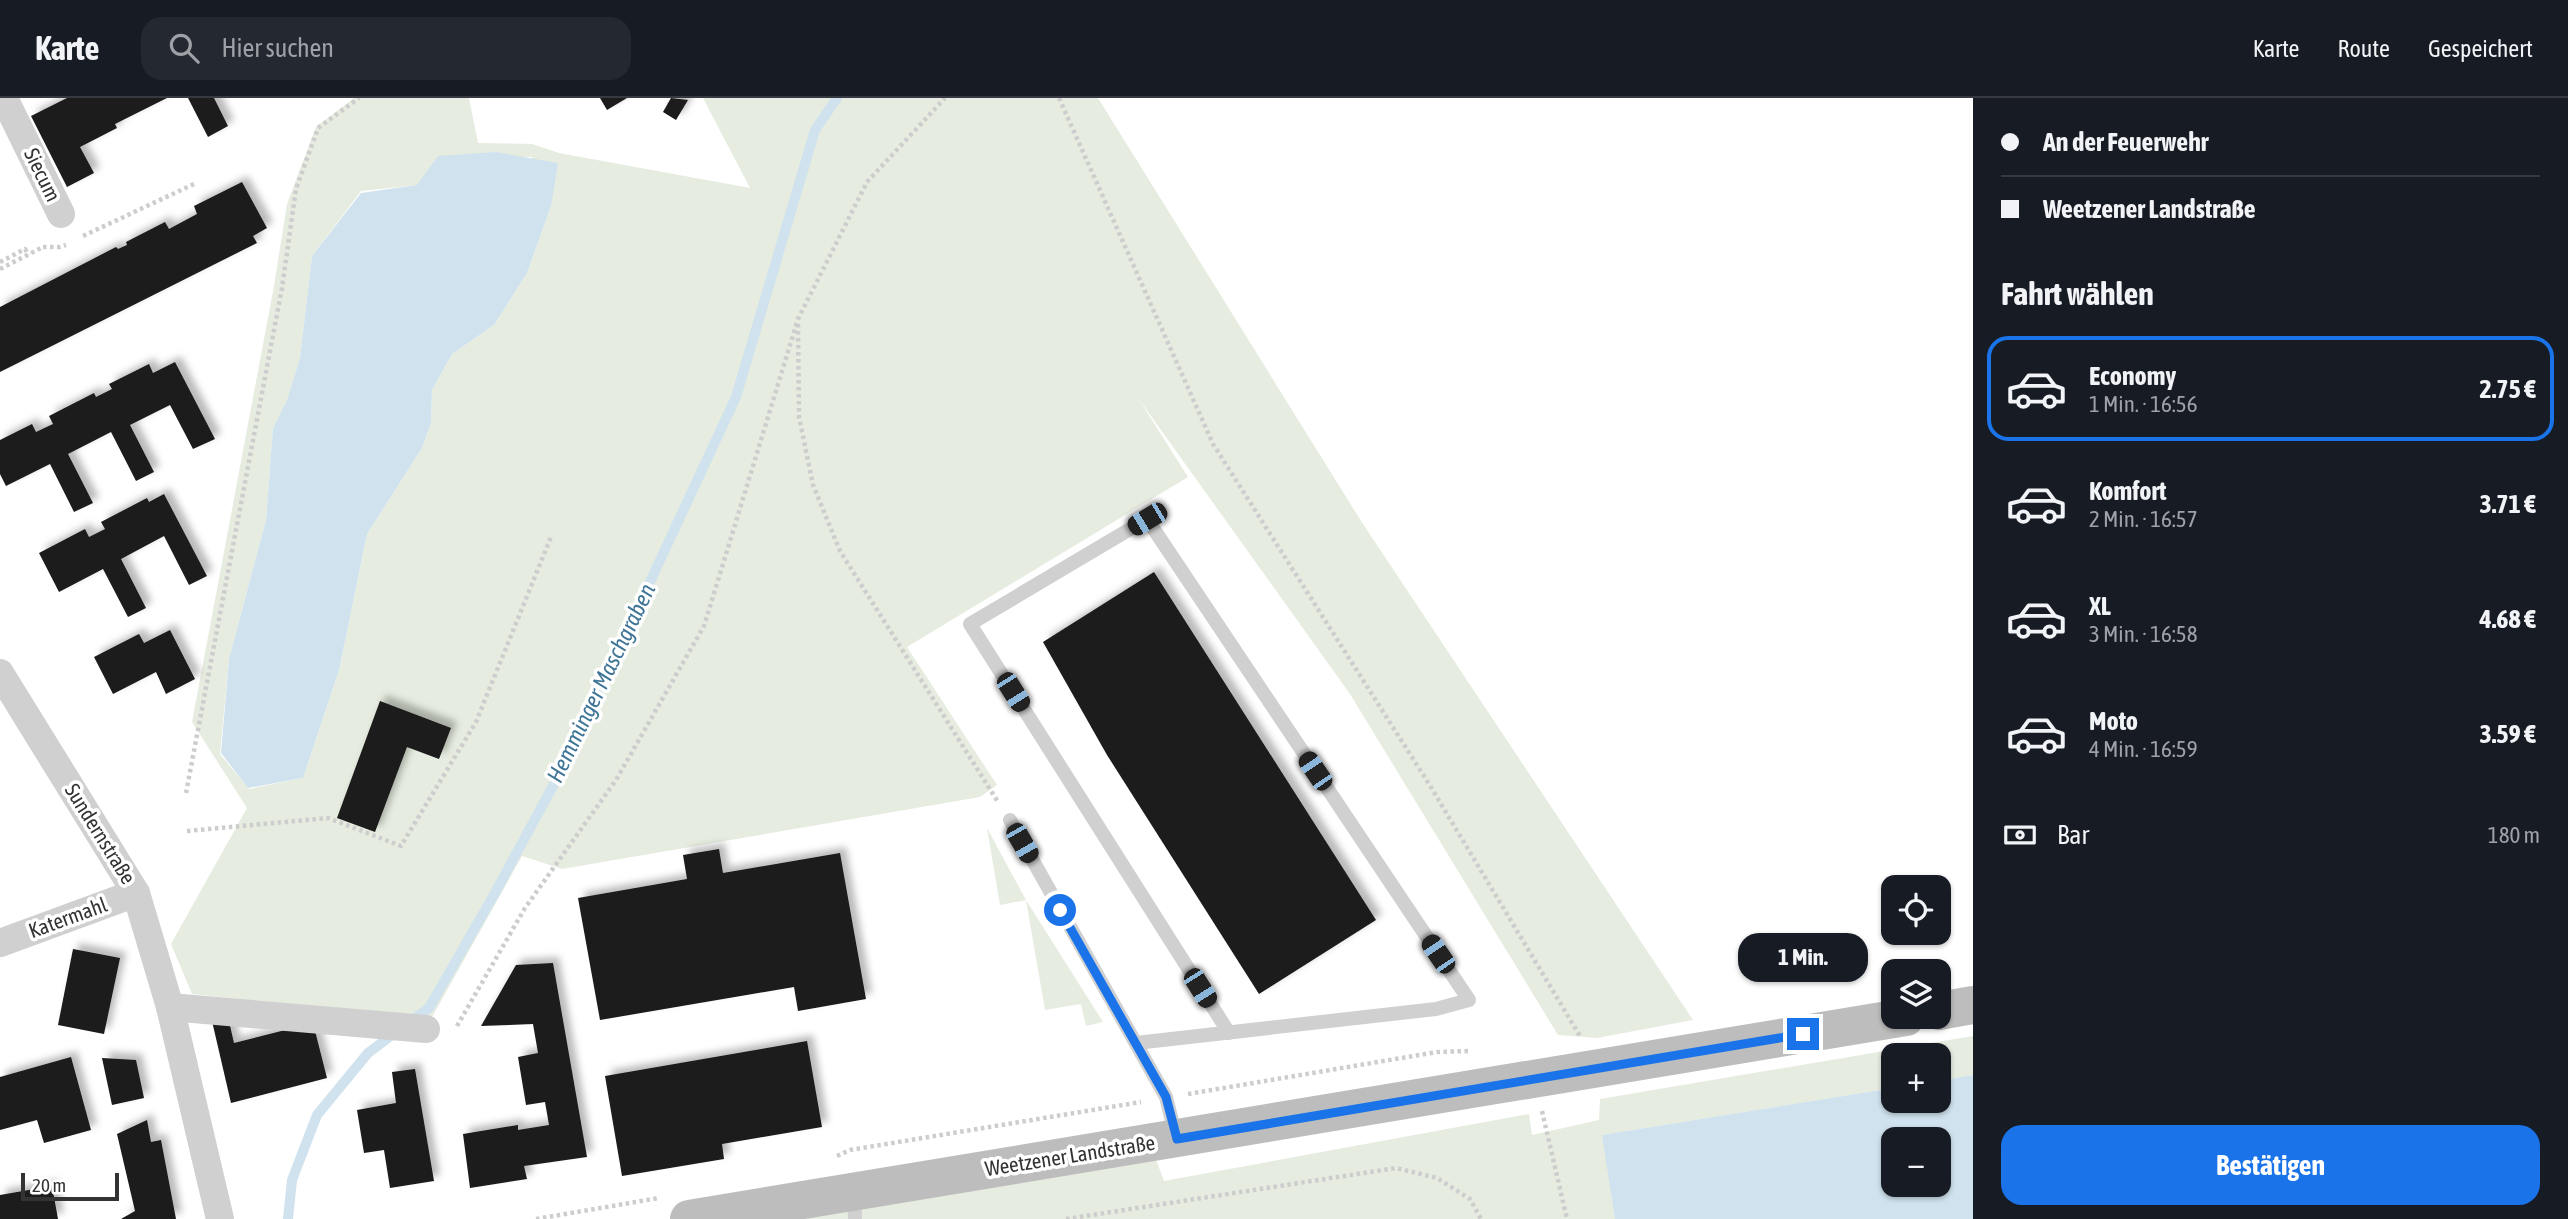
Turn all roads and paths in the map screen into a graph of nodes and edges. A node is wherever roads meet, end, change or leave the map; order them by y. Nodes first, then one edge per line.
1 (4, 98) edge
2 (359, 98) edge
3 (945, 98) edge
4 (1059, 98) edge
5 (194, 184) dead end
6 (61, 214) joint
7 (43, 247) junction
8 (29, 255) junction
9 (0, 262) edge
10 (0, 269) edge
11 (798, 319) junction
12 (551, 537) dead end
13 (0, 673) edge
14 (187, 793) dead end
15 (1010, 820) joint
16 (187, 831) dead end
17 (136, 892) junction
18 (0, 943) edge
19 (1973, 1005) edge
20 (170, 1007) junction
21 (1951, 1009) edge
22 (1881, 1021) edge
23 (426, 1029) joint
24 (1228, 1033) junction
25 (1583, 1040) dead end
26 (1136, 1043) junction
27 (1535, 1079) junction
28 (1177, 1139) junction
29 (855, 1206) edge
30 (220, 1219) edge
31 (689, 1219) edge
32 (1066, 1219) edge
33 (1481, 1219) edge
34 (1567, 1219) edge

1 - 6 street, Siecum
2 - 14 path
3 - 11 path
4 - 25 path
5 - 7 path
6 - 7 path
7 - 8 path
8 - 9 path
8 - 10 path
11 - 15 path
11 - 23 path
12 - 16 path
13 - 17 street, Sundernstraße
15 - 26 lane
17 - 18 street, Katermahl
17 - 20 street, Sundernstraße
19 - 21 main road
20 - 23 street
20 - 30 street, Sundernstraße
22 - 27 main road, Weetzener Landstraße
24 - 24 lane
24 - 26 lane
26 - 28 lane
27 - 28 main road, Weetzener Landstraße
27 - 34 path
28 - 29 main road, Weetzener Landstraße
29 - 31 main road, Weetzener Landstraße
32 - 33 path

